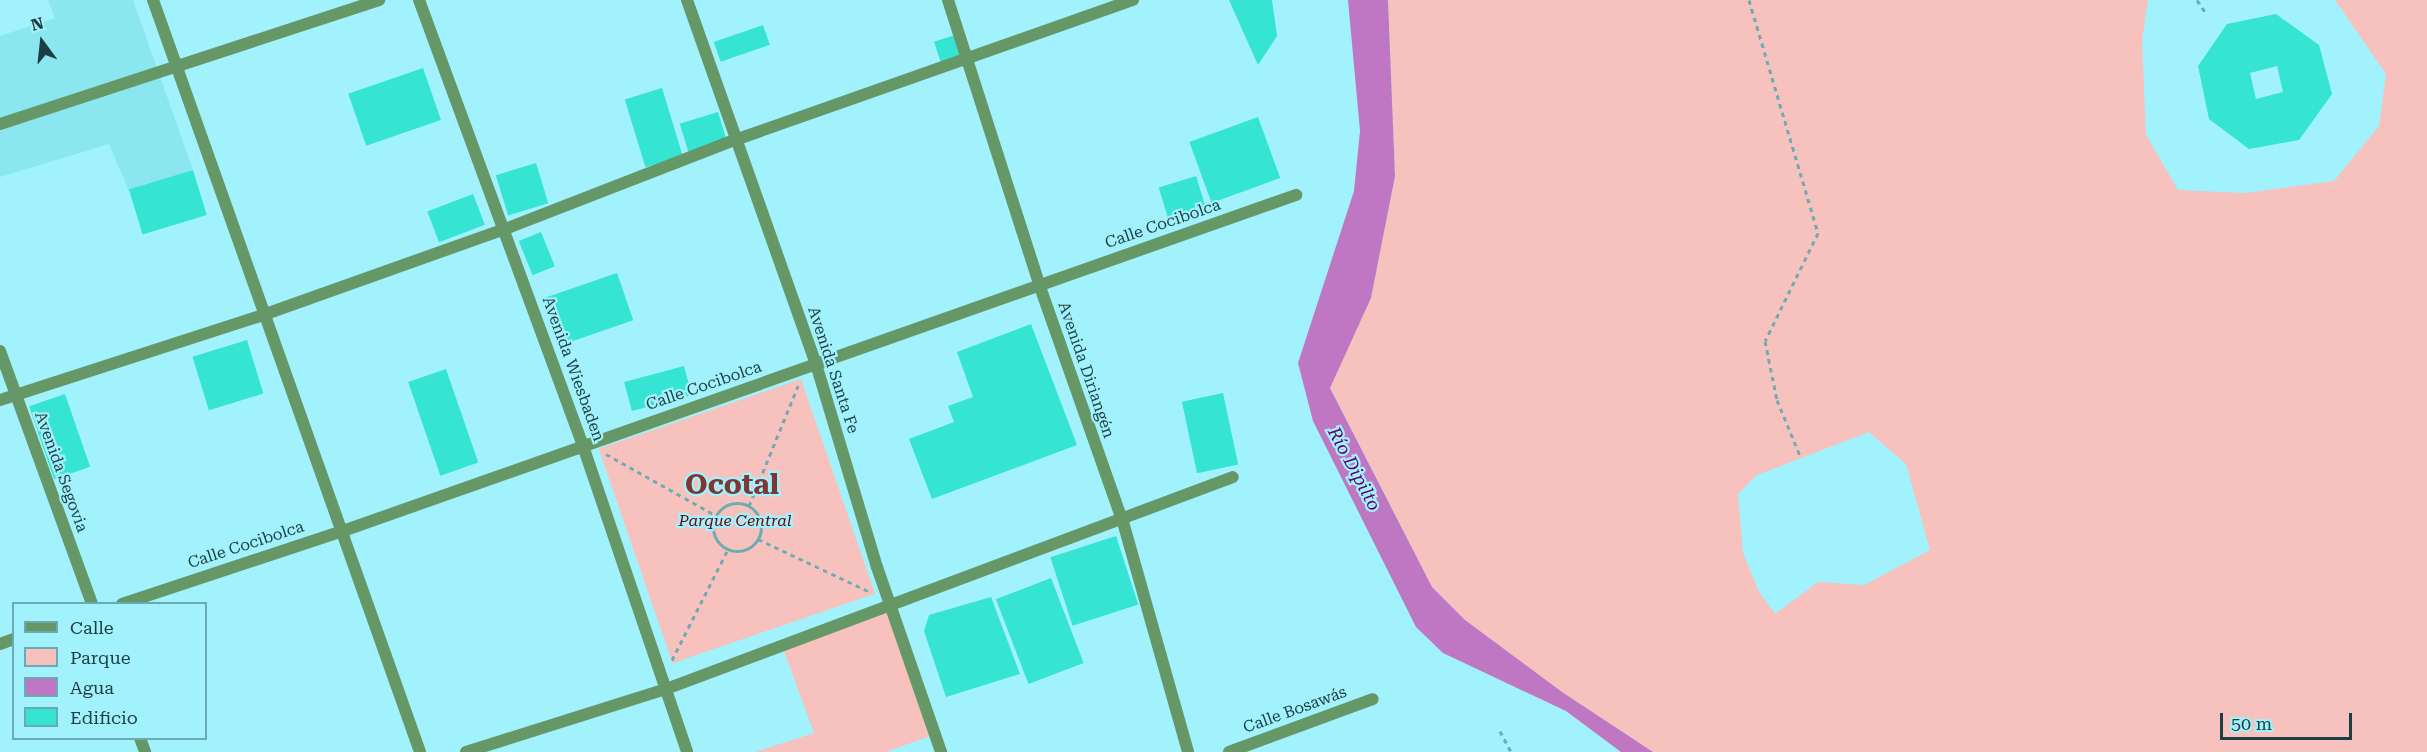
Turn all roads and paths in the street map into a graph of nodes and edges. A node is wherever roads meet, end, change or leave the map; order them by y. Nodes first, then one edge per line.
1 (153, 0) edge
2 (379, 0) edge
3 (419, 0) edge
4 (687, 0) edge
5 (948, 0) edge
6 (1133, 0) edge
7 (1749, 0) edge
8 (2197, 0) edge
9 (2205, 12) dead end
10 (966, 60) junction
11 (176, 67) junction
12 (0, 124) edge
13 (735, 140) junction
14 (1296, 195) dead end
15 (505, 229) junction
16 (1039, 284) junction
17 (263, 315) junction
18 (0, 351) edge
19 (816, 364) junction
20 (16, 395) junction
21 (0, 400) edge
22 (583, 446) junction
23 (1801, 458) dead end
24 (1233, 477) dead end
25 (748, 506) junction
26 (717, 516) junction
27 (1122, 522) junction
28 (340, 532) junction
29 (758, 539) junction
30 (728, 549) junction
31 (92, 602) edge
32 (125, 602) edge
33 (890, 604) junction
34 (666, 689) junction
35 (1373, 699) dead end
36 (1500, 730) dead end
37 (420, 752) edge
38 (466, 752) edge
39 (687, 752) edge
40 (941, 752) edge
41 (1188, 752) edge
42 (1229, 752) edge
43 (1511, 752) edge

1 - 11 street
2 - 11 street
3 - 15 street, Avenida Wiesbaden
4 - 13 street, Avenida Santa Fe
5 - 10 street, Avenida Diriangén
6 - 10 street
7 - 23 path
8 - 9 path
10 - 13 street
10 - 16 street, Avenida Diriangén
11 - 12 street
11 - 17 street
13 - 15 street
13 - 19 street, Avenida Santa Fe
14 - 16 street, Calle Cocibolca
15 - 17 street
15 - 22 street, Avenida Wiesbaden
16 - 19 street, Calle Cocibolca
16 - 27 street, Avenida Diriangén
17 - 20 street
17 - 28 street
18 - 20 street, Avenida Segovia
19 - 22 street, Calle Cocibolca
19 - 25 path
19 - 33 street, Avenida Santa Fe
20 - 21 street
20 - 31 street, Avenida Segovia
22 - 26 path
22 - 28 street, Calle Cocibolca
22 - 34 street, Avenida Wiesbaden
24 - 27 street
25 - 26 path
25 - 29 path
26 - 30 path
27 - 33 street
27 - 41 street, Avenida Diriangén
28 - 32 street, Calle Cocibolca
28 - 37 street
29 - 30 path
29 - 33 path
30 - 34 path
33 - 34 street
33 - 40 street, Avenida Santa Fe
34 - 38 street
34 - 39 street, Avenida Wiesbaden
35 - 42 street, Calle Bosawás
36 - 43 path

